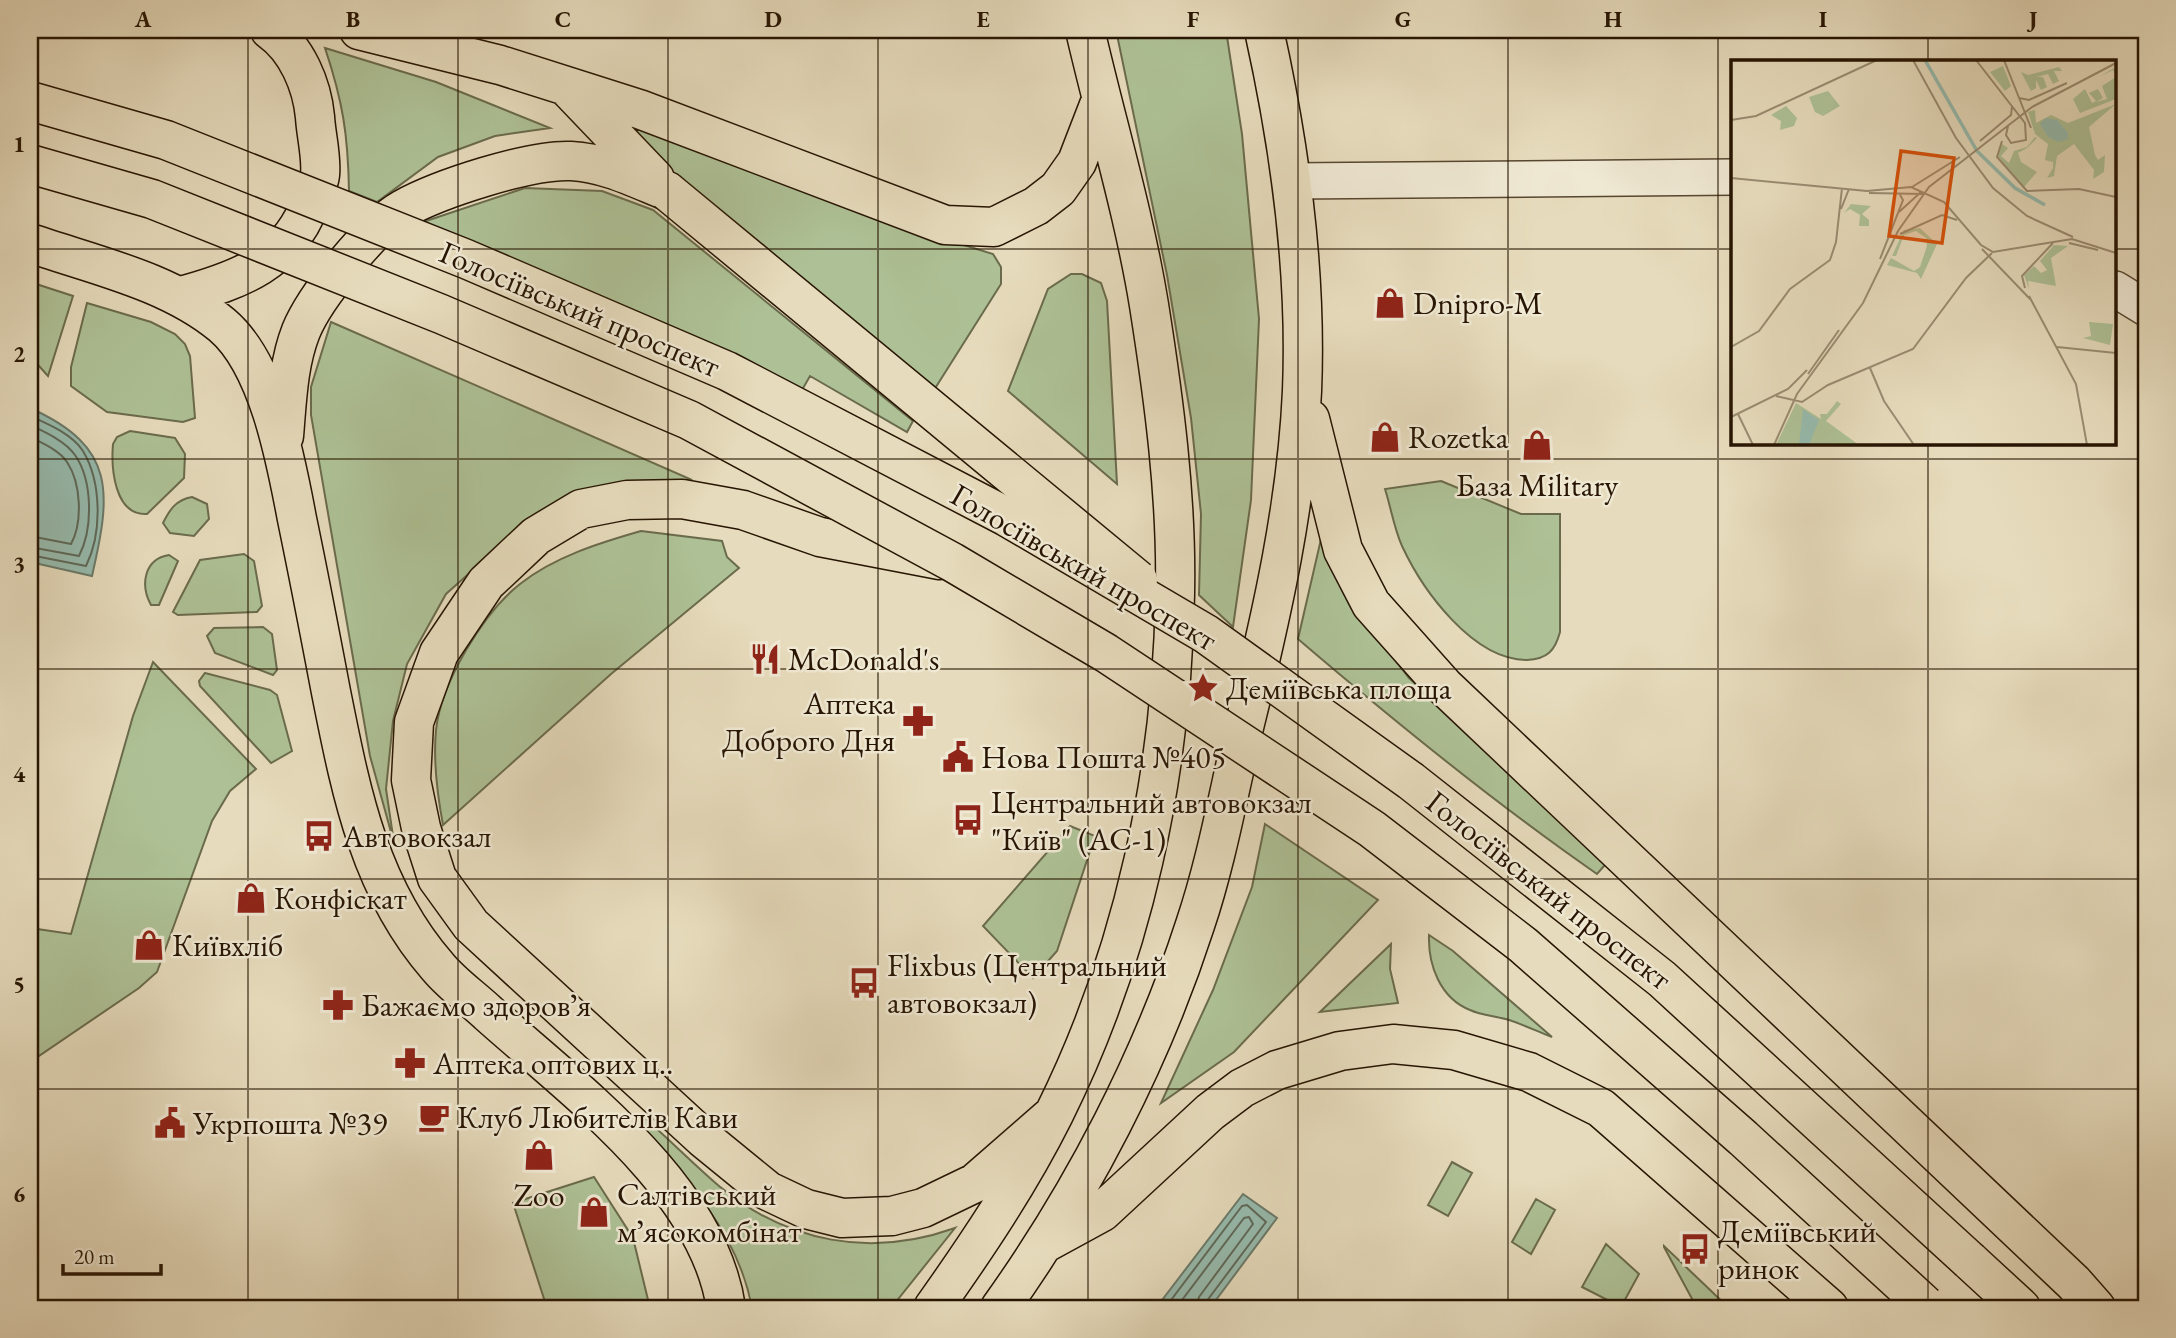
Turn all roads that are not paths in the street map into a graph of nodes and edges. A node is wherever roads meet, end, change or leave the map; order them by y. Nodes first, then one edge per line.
1 (270, 30) edge
2 (359, 30) edge
3 (1085, 30) edge
4 (1264, 30) edge
5 (564, 84) junction
6 (30, 100) edge
7 (1101, 100) junction
8 (30, 164) edge
9 (1731, 177) edge
10 (1292, 181) junction
11 (667, 191) junction
12 (30, 243) edge
13 (2116, 290) edge
14 (180, 296) junction
15 (2146, 308) edge
16 (1302, 387) junction
17 (283, 445) junction
18 (952, 562) junction
19 (1206, 634) junction
20 (1054, 1114) junction
21 (1047, 1242) junction
22 (1927, 1307) edge
23 (726, 1308) edge
24 (933, 1308) edge
25 (1000, 1308) edge
26 (1829, 1308) edge
27 (2021, 1308) edge
28 (2096, 1308) edge

1 - 14 main road
2 - 5 main road
3 - 7 main road
4 - 10 main road
5 - 7 main road
5 - 11 main road
6 - 19 main road, Голосіївський проспект, bridge
7 - 20 main road
8 - 18 main road, Голосіївський проспект, bridge
9 - 10 street
10 - 16 main road
11 - 17 main road
11 - 19 main road, bridge
12 - 14 main road
13 - 15 street
14 - 17 main road
16 - 21 main road
16 - 28 main road
17 - 23 main road
18 - 20 main road
18 - 22 main road, Голосіївський проспект, bridge
19 - 27 main road, Голосіївський проспект, bridge
20 - 24 main road
21 - 25 main road
21 - 26 main road

